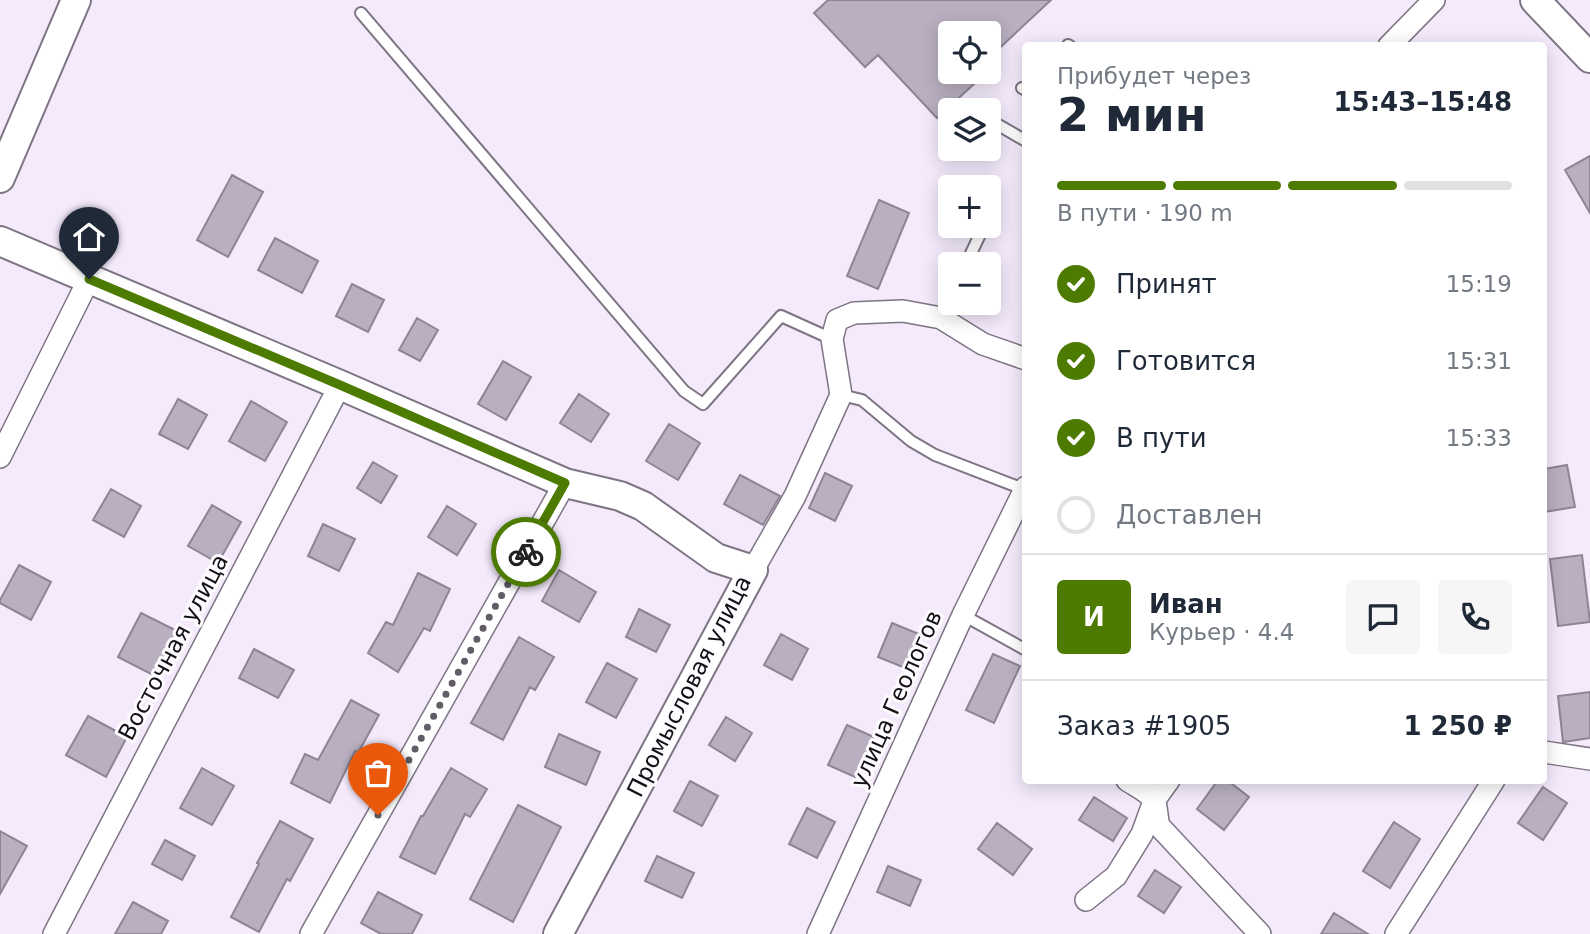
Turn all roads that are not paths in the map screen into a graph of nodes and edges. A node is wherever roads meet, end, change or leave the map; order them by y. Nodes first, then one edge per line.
1 (76, 0) edge
2 (1433, 0) edge
3 (1535, 0) edge
4 (361, 13) dead end
5 (1393, 42) edge
6 (1590, 58) edge
7 (1001, 126) edge
8 (1022, 139) edge
9 (0, 178) edge
10 (0, 241) edge
11 (89, 279) junction
12 (942, 315) edge
13 (941, 318) junction
14 (832, 339) junction
15 (1022, 358) edge
16 (340, 385) junction
17 (841, 396) junction
18 (0, 457) edge
19 (565, 483) junction
20 (1022, 488) edge
21 (1022, 495) edge
22 (753, 570) junction
23 (963, 615) junction
24 (1022, 648) edge
25 (1547, 752) edge
26 (1590, 759) edge
27 (1132, 784) edge
28 (1166, 784) edge
29 (1491, 784) edge
30 (1154, 801) junction
31 (1086, 900) dead end
32 (54, 934) edge
33 (311, 934) edge
34 (558, 934) edge
35 (818, 934) edge
36 (1260, 934) edge
37 (1396, 934) edge

1 - 9 street
2 - 5 street
3 - 6 street
4 - 14 lane
7 - 8 lane
10 - 11 street, Промысловая улица
11 - 16 street, Промысловая улица
11 - 18 street
12 - 13 lane
13 - 14 street
13 - 15 street
14 - 17 street
16 - 19 street, Промысловая улица
16 - 32 street, Восточная улица
17 - 20 lane
17 - 22 street
19 - 22 street, Промысловая улица
19 - 33 street
21 - 23 street, улица Геологов
22 - 34 street, Промысловая улица
23 - 24 lane
23 - 35 street, улица Геологов
25 - 26 street
27 - 30 street
28 - 30 street
29 - 37 street
30 - 31 street
30 - 36 street

